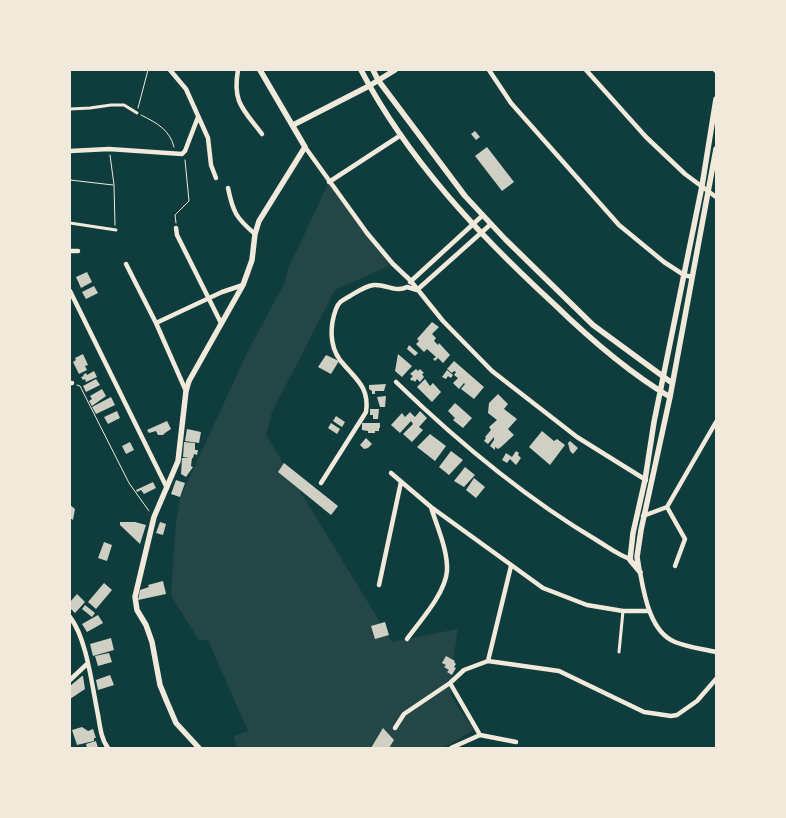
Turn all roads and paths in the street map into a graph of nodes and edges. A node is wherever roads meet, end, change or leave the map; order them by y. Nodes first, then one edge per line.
1 (148, 70) edge
2 (170, 70) edge
3 (238, 70) edge
4 (260, 70) edge
5 (361, 70) edge
6 (373, 70) edge
7 (395, 70) edge
8 (489, 70) edge
9 (586, 70) edge
10 (378, 80) junction
11 (369, 86) junction
12 (716, 99) edge
13 (70, 109) edge
14 (137, 112) junction
15 (198, 117) junction
16 (293, 125) junction
17 (262, 134) dead end
18 (401, 135) junction
19 (305, 147) junction
20 (109, 149) junction
21 (716, 149) edge
22 (70, 151) edge
23 (183, 152) junction
24 (216, 178) dead end
25 (70, 180) edge
26 (329, 182) junction
27 (114, 185) junction
28 (702, 186) junction
29 (228, 188) dead end
30 (708, 191) junction
31 (716, 197) edge
32 (483, 215) junction
33 (70, 223) edge
34 (474, 224) junction
35 (491, 224) junction
36 (176, 228) joint
37 (116, 230) joint
38 (482, 232) junction
39 (255, 234) junction
40 (70, 251) edge
41 (78, 251) dead end
42 (688, 255) junction
43 (696, 256) junction
44 (126, 264) dead end
45 (684, 275) junction
46 (692, 277) junction
47 (410, 280) junction
48 (243, 285) junction
49 (407, 287) junction
50 (417, 290) junction
51 (70, 291) edge
52 (209, 299) junction
53 (156, 324) junction
54 (221, 324) junction
55 (663, 378) junction
56 (396, 382) dead end
57 (71, 383) edge
58 (672, 383) junction
59 (660, 391) junction
60 (186, 392) junction
61 (670, 397) junction
62 (716, 422) edge
63 (391, 473) dead end
64 (645, 480) junction
65 (653, 481) junction
66 (401, 482) junction
67 (321, 483) dead end
68 (167, 488) junction
69 (431, 507) junction
70 (667, 507) junction
71 (637, 516) junction
72 (644, 516) junction
73 (154, 517) junction
74 (638, 557) junction
75 (630, 560) junction
76 (511, 566) junction
77 (675, 566) dead end
78 (640, 572) junction
79 (379, 585) dead end
80 (623, 611) junction
81 (648, 611) junction
82 (70, 616) edge
83 (407, 639) dead end
84 (619, 652) dead end
85 (716, 652) edge
86 (488, 661) junction
87 (88, 664) junction
88 (716, 679) edge
89 (70, 680) edge
90 (450, 683) junction
91 (395, 728) dead end
92 (480, 735) junction
93 (516, 742) dead end
94 (108, 748) edge
95 (199, 748) edge
96 (451, 748) edge

1 - 14 path
2 - 15 street
3 - 17 street
4 - 16 street
5 - 11 street
6 - 10 street
7 - 10 street
8 - 45 street
9 - 28 street
10 - 11 street
10 - 32 street
11 - 16 street
11 - 18 street
12 - 28 street
13 - 14 street
14 - 23 path
15 - 23 street
15 - 24 street
16 - 19 street
18 - 26 street
18 - 34 street
19 - 26 street
19 - 39 street
20 - 22 street
20 - 23 street
20 - 27 path
21 - 30 street
23 - 36 path
25 - 27 path
26 - 47 street
27 - 37 path
28 - 30 street
28 - 42 street
29 - 39 street
30 - 31 street
30 - 43 street
32 - 34 street
32 - 35 street
33 - 37 street
34 - 38 street
34 - 47 street
35 - 38 street
35 - 55 street
36 - 52 street
38 - 50 street
38 - 59 street
39 - 48 street
40 - 41 street
42 - 43 street
42 - 45 street
43 - 46 street
44 - 53 street
45 - 46 street
45 - 55 street
46 - 58 street
47 - 49 street
47 - 50 street
48 - 52 street
48 - 54 street
49 - 50 street
49 - 67 street
50 - 64 street
51 - 68 street
52 - 53 street
52 - 54 street
53 - 60 street
54 - 60 street
55 - 58 street
55 - 59 street
56 - 75 street
57 - 73 path
58 - 61 street
59 - 61 street
59 - 64 street
60 - 68 street
61 - 65 street
62 - 70 street
63 - 66 street
64 - 65 street
64 - 71 street
65 - 72 street
66 - 69 street
66 - 79 street
68 - 73 street
69 - 76 street
69 - 83 street
70 - 72 street
70 - 77 street
71 - 72 street
71 - 75 street
72 - 74 street
73 - 95 street
74 - 75 street
74 - 78 street
75 - 78 street
76 - 80 street
76 - 86 street
78 - 81 street
80 - 81 street
80 - 84 street
81 - 85 street
82 - 87 street
86 - 88 street
86 - 90 street
87 - 89 street
87 - 94 street
90 - 91 street
90 - 92 street
92 - 93 street
92 - 96 street

